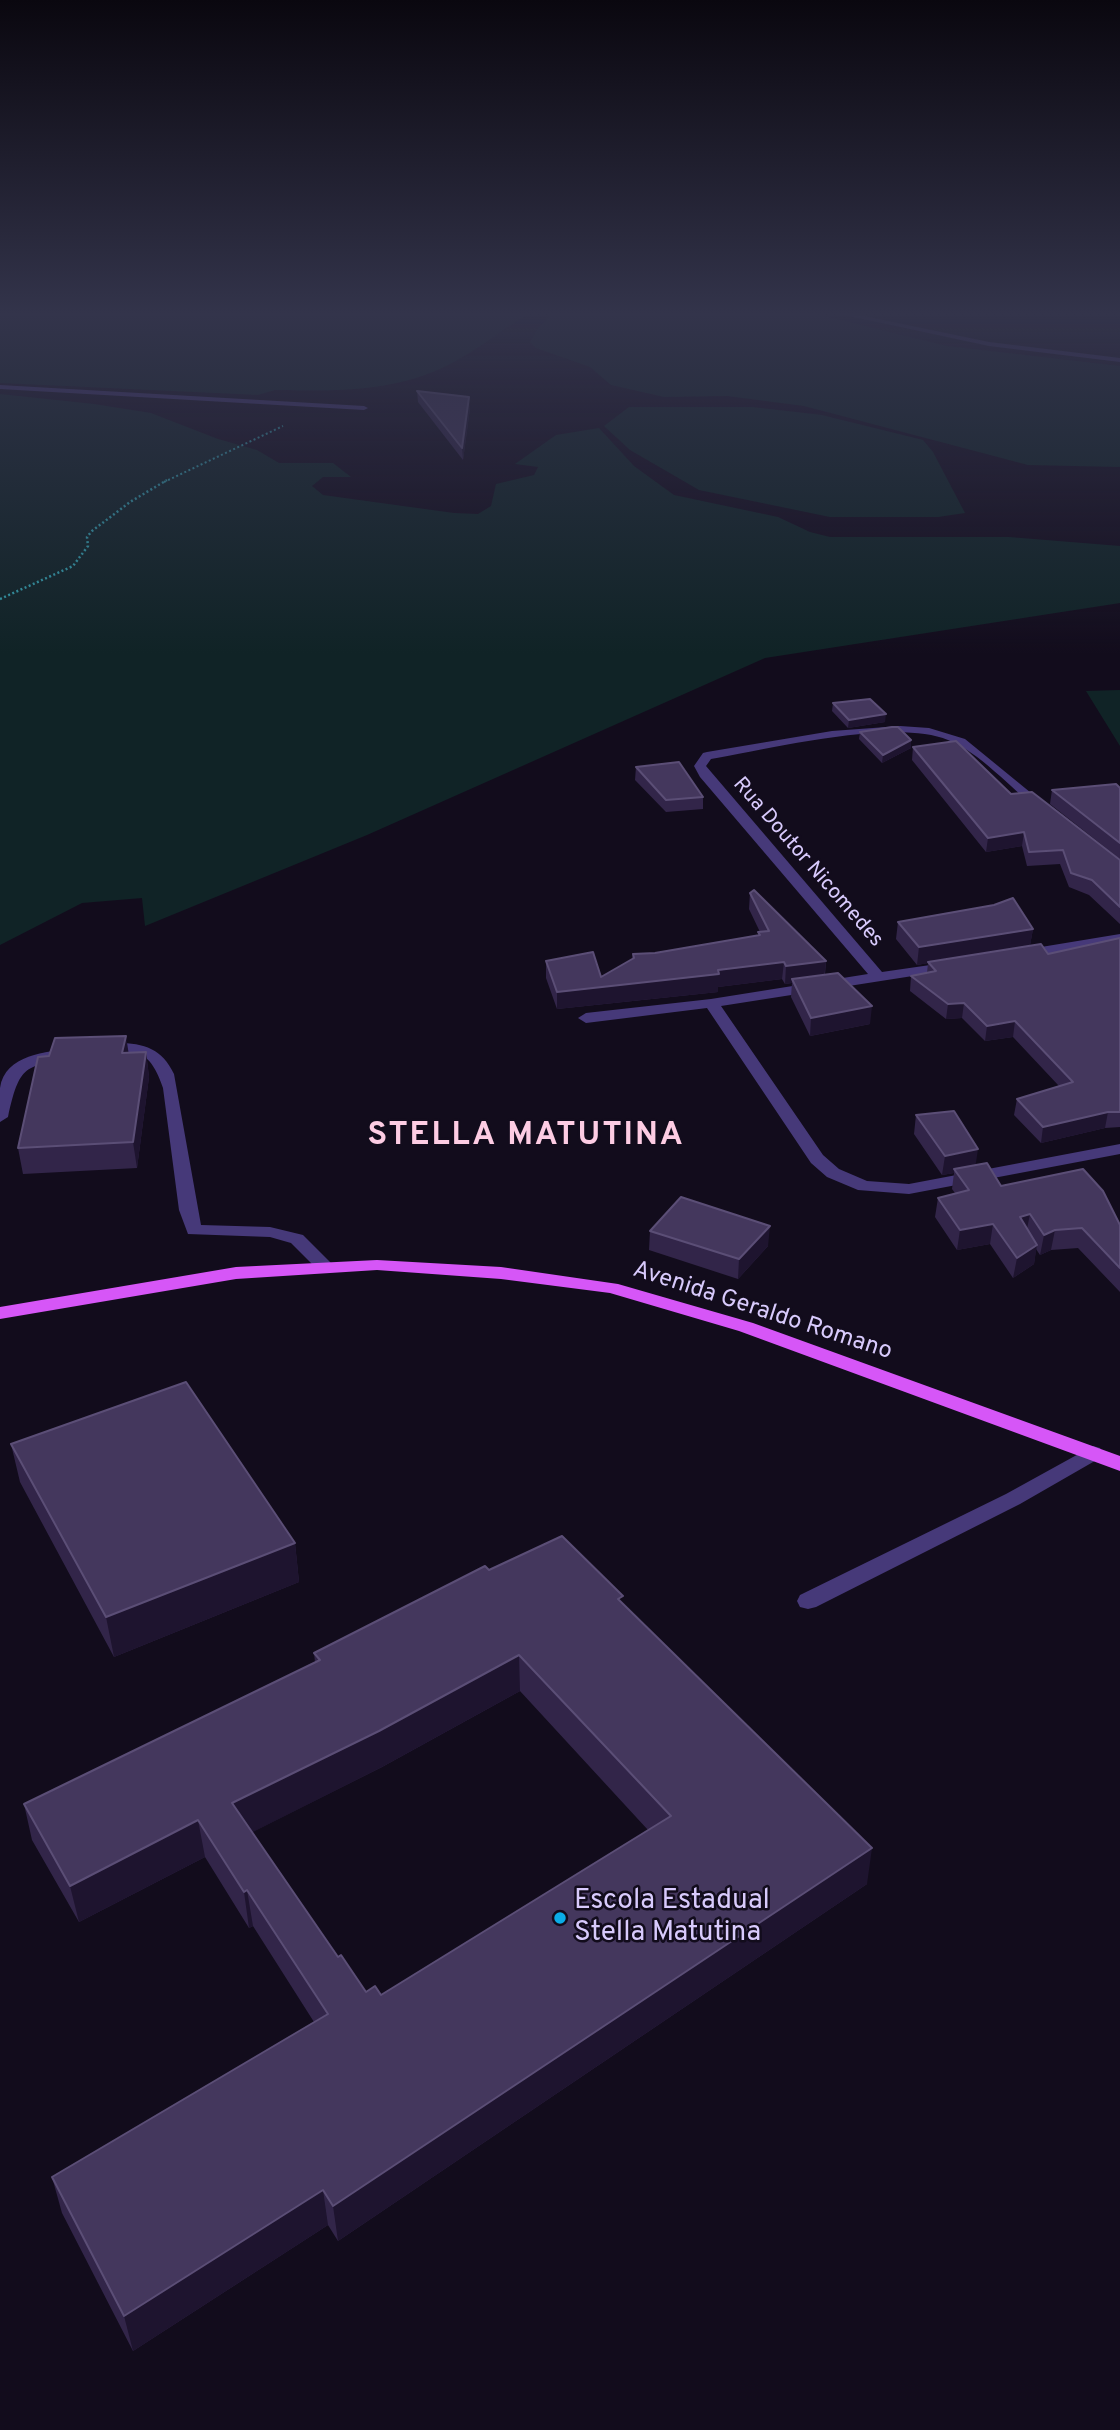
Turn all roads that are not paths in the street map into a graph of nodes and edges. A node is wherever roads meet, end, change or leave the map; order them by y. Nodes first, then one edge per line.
1 (1047, 811) edge
2 (1120, 938) edge
3 (1013, 956) edge
4 (973, 963) edge
5 (879, 978) junction
6 (711, 1003) junction
7 (586, 1018) dead end
8 (0, 1117) edge
9 (1120, 1149) edge
10 (326, 1268) junction
11 (0, 1313) edge
12 (1093, 1453) junction
13 (1120, 1464) edge
14 (808, 1601) dead end

1 - 5 street, Rua Doutor Nicomedes
2 - 3 street
4 - 5 street
5 - 6 street
6 - 7 street
6 - 9 street
8 - 10 street
10 - 11 main road, Avenida Geraldo Romano
10 - 12 main road, Avenida Geraldo Romano
12 - 13 main road, Avenida Geraldo Romano
12 - 14 street

